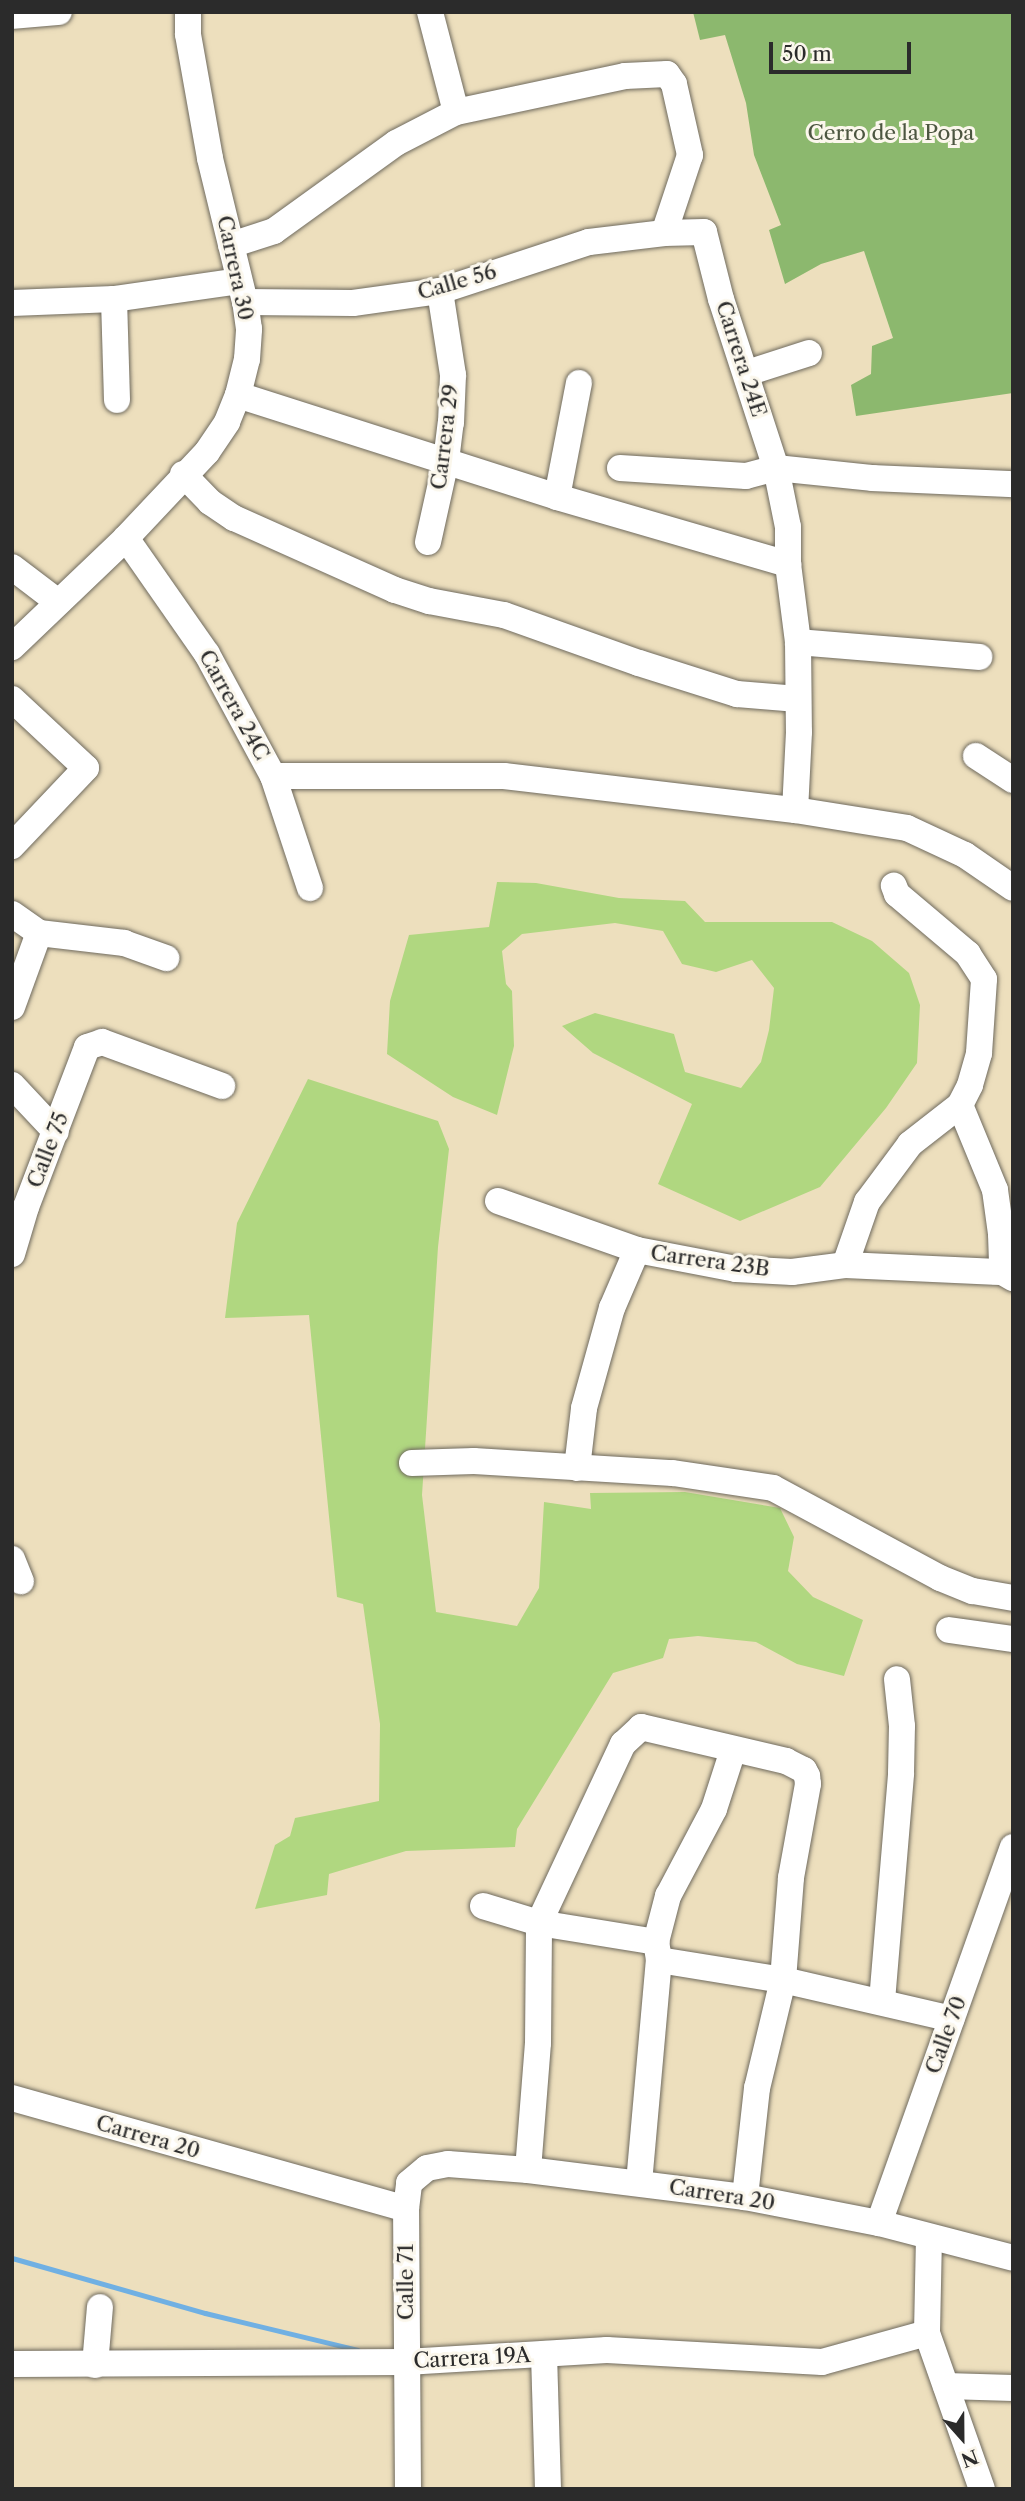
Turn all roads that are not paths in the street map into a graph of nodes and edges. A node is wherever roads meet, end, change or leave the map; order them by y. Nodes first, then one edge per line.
1 (59, 12) edge
2 (188, 12) edge
3 (430, 12) edge
4 (12, 16) edge
5 (456, 112) junction
6 (664, 233) junction
7 (232, 245) junction
8 (242, 291) junction
9 (440, 291) junction
10 (114, 299) junction
11 (12, 303) edge
12 (809, 353) dead end
13 (747, 373) junction
14 (579, 383) dead end
15 (238, 395) junction
16 (117, 400) dead end
17 (446, 461) junction
18 (620, 468) dead end
19 (776, 468) junction
20 (183, 474) junction
21 (1013, 484) edge
22 (556, 497) junction
23 (126, 538) junction
24 (428, 542) dead end
25 (788, 564) junction
26 (12, 568) edge
27 (58, 601) junction
28 (798, 642) junction
29 (12, 647) edge
30 (979, 657) dead end
31 (12, 699) edge
32 (798, 699) junction
33 (976, 756) dead end
34 (273, 776) junction
35 (1013, 780) edge
36 (795, 810) junction
37 (12, 846) edge
38 (894, 886) dead end
39 (310, 888) dead end
40 (1013, 888) edge
41 (12, 914) edge
42 (39, 933) junction
43 (166, 958) dead end
44 (12, 1007) edge
45 (12, 1085) edge
46 (222, 1086) dead end
47 (960, 1105) junction
48 (56, 1132) junction
49 (498, 1201) dead end
50 (19, 1208) edge
51 (637, 1250) junction
52 (12, 1254) edge
53 (845, 1265) junction
54 (1007, 1275) edge
55 (412, 1463) dead end
56 (577, 1468) junction
57 (1013, 1598) edge
58 (949, 1630) dead end
59 (1013, 1639) edge
60 (897, 1679) dead end
61 (733, 1750) junction
62 (1013, 1847) edge
63 (483, 1906) dead end
64 (539, 1923) junction
65 (657, 1951) junction
66 (783, 1980) junction
67 (882, 2001) junction
68 (952, 2019) junction
69 (12, 2098) edge
70 (427, 2168) joint
71 (527, 2170) junction
72 (639, 2183) junction
73 (745, 2197) junction
74 (406, 2209) junction
75 (879, 2223) junction
76 (929, 2237) junction
77 (1013, 2258) edge
78 (100, 2307) dead end
79 (927, 2333) junction
80 (544, 2354) junction
81 (406, 2362) junction
82 (12, 2364) edge
83 (95, 2365) junction
84 (946, 2386) junction
85 (1013, 2388) edge
86 (408, 2489) edge
87 (548, 2489) edge
88 (982, 2489) edge

1 - 4 street
2 - 7 street, Carrera 30
3 - 5 street
5 - 6 street
5 - 7 street
6 - 9 street, Calle 56
6 - 13 street, Carrera 24E
7 - 8 street, Carrera 30
8 - 9 street, Calle 56
8 - 10 street, Calle 56
8 - 15 street, Carrera 30
9 - 17 street, Carrera 29
10 - 11 street, Calle 56
10 - 16 street
12 - 13 street
13 - 19 street, Carrera 24E
14 - 22 street
15 - 17 street
15 - 20 street, Carrera 30
17 - 22 street
17 - 24 street, Carrera 29
18 - 19 street
19 - 21 street
19 - 25 street, Carrera 24E
20 - 23 street, Carrera 30
20 - 32 street
22 - 25 street
23 - 27 street, Carrera 30
23 - 34 street, Carrera 24C
25 - 28 street, Carrera 24E
26 - 27 street
27 - 29 street, Carrera 30
28 - 30 street
28 - 32 street, Carrera 24E
31 - 37 street
32 - 36 street, Carrera 24E
33 - 35 street
34 - 36 street
34 - 39 street, Carrera 24C
36 - 40 street
38 - 47 street
41 - 42 street
42 - 43 street
42 - 44 street
45 - 48 street
46 - 48 street, Calle 75
47 - 53 street
47 - 54 street
48 - 50 street, Calle 75
49 - 51 street, Carrera 23B
50 - 52 street, Calle 75
51 - 53 street, Carrera 23B
51 - 56 street
53 - 54 street, Carrera 23B
55 - 56 street
56 - 57 street
58 - 59 street
60 - 67 street
61 - 64 street
61 - 65 street
61 - 66 street
62 - 68 street, Calle 70
63 - 64 street
64 - 65 street
64 - 71 street
65 - 66 street
65 - 72 street
66 - 67 street
66 - 73 street
67 - 68 street
68 - 75 street, Calle 70
69 - 74 street, Carrera 20
70 - 71 street, Carrera 20
70 - 74 street, Calle 71
71 - 72 street, Carrera 20
72 - 73 street, Carrera 20
73 - 75 street, Carrera 20
74 - 81 street, Calle 71
75 - 76 street, Carrera 20
76 - 77 street, Carrera 20
76 - 79 street
78 - 83 street
79 - 80 street, Carrera 19A
79 - 84 street
80 - 81 street, Carrera 19A
80 - 87 street
81 - 83 street, Carrera 19A
81 - 86 street, Calle 71
82 - 83 street, Carrera 19A
84 - 85 street
84 - 88 street

